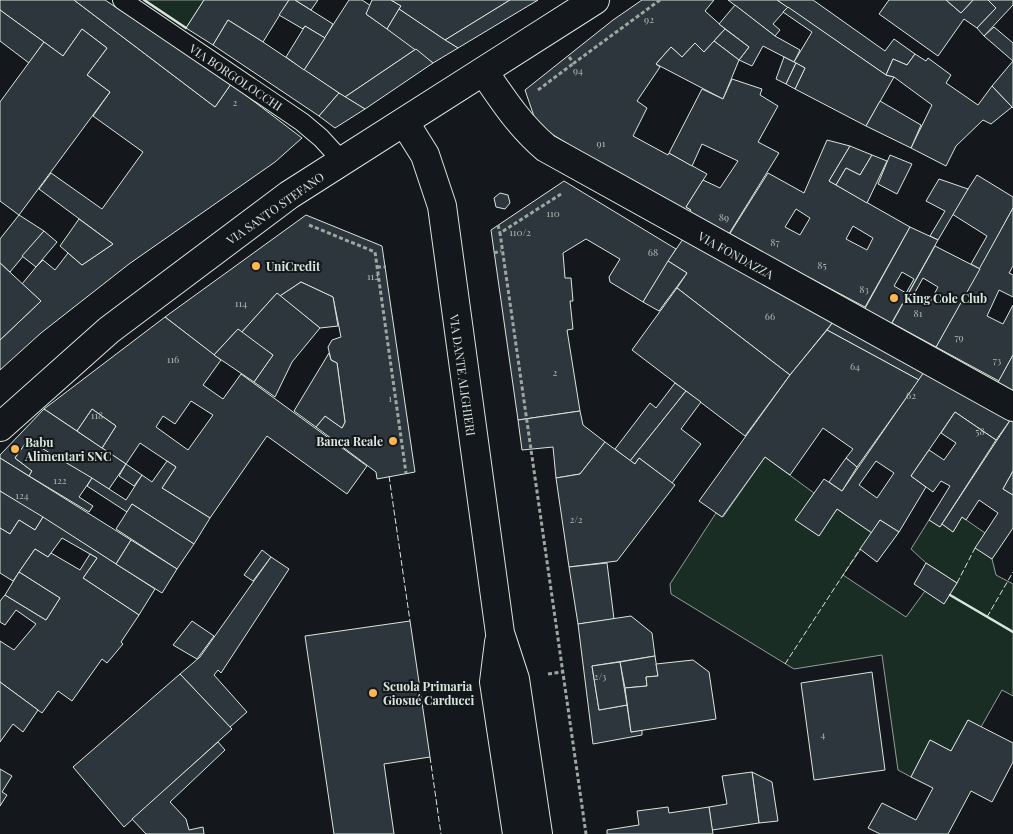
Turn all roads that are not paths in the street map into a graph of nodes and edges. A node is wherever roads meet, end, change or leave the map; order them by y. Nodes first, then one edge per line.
1 (122, 0) edge
2 (595, 0) edge
3 (484, 72) junction
4 (405, 123) junction
5 (343, 162) junction
6 (1013, 407) edge
7 (0, 427) edge
8 (500, 633) junction
9 (517, 834) edge
10 (538, 834) edge

1 - 5 lane, VIA BORGOLOCCHI
2 - 3 street, VIA SANTO STEFANO
3 - 4 street, VIA SANTO STEFANO
3 - 6 street, VIA FONDAZZA
4 - 5 street, VIA SANTO STEFANO
4 - 8 street, VIA DANTE ALIGHIERI
5 - 7 street, VIA SANTO STEFANO
8 - 9 street, VIA DANTE ALIGHIERI
8 - 10 street, VIA DANTE ALIGHIERI

